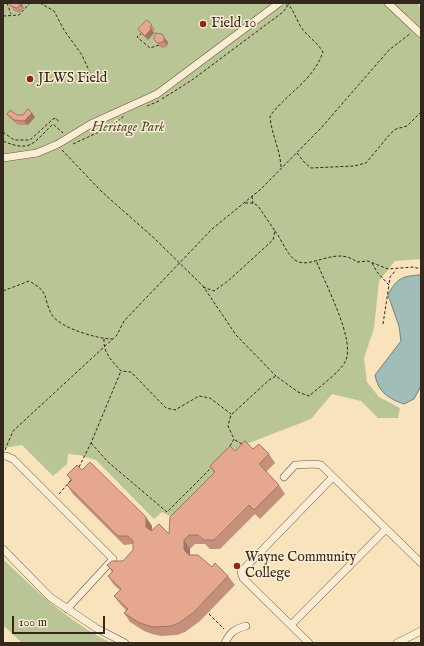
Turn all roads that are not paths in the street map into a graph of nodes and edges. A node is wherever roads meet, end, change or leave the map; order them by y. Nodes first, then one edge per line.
1 (279, 3) edge
2 (388, 3) edge
3 (421, 34) edge
4 (3, 158) edge
5 (3, 455) edge
6 (284, 477) dead end
7 (333, 477) junction
8 (386, 529) junction
9 (3, 549) edge
10 (421, 563) edge
11 (67, 609) junction
12 (291, 625) junction
13 (246, 626) dead end
14 (421, 631) edge
15 (125, 643) edge
16 (225, 643) edge
17 (309, 643) edge
18 (397, 643) edge

1 - 4 street
2 - 3 street
5 - 11 street
6 - 7 street
7 - 8 street
7 - 12 street
8 - 10 street
8 - 12 street
9 - 11 street
11 - 15 street
12 - 17 street
13 - 16 street
14 - 18 street

